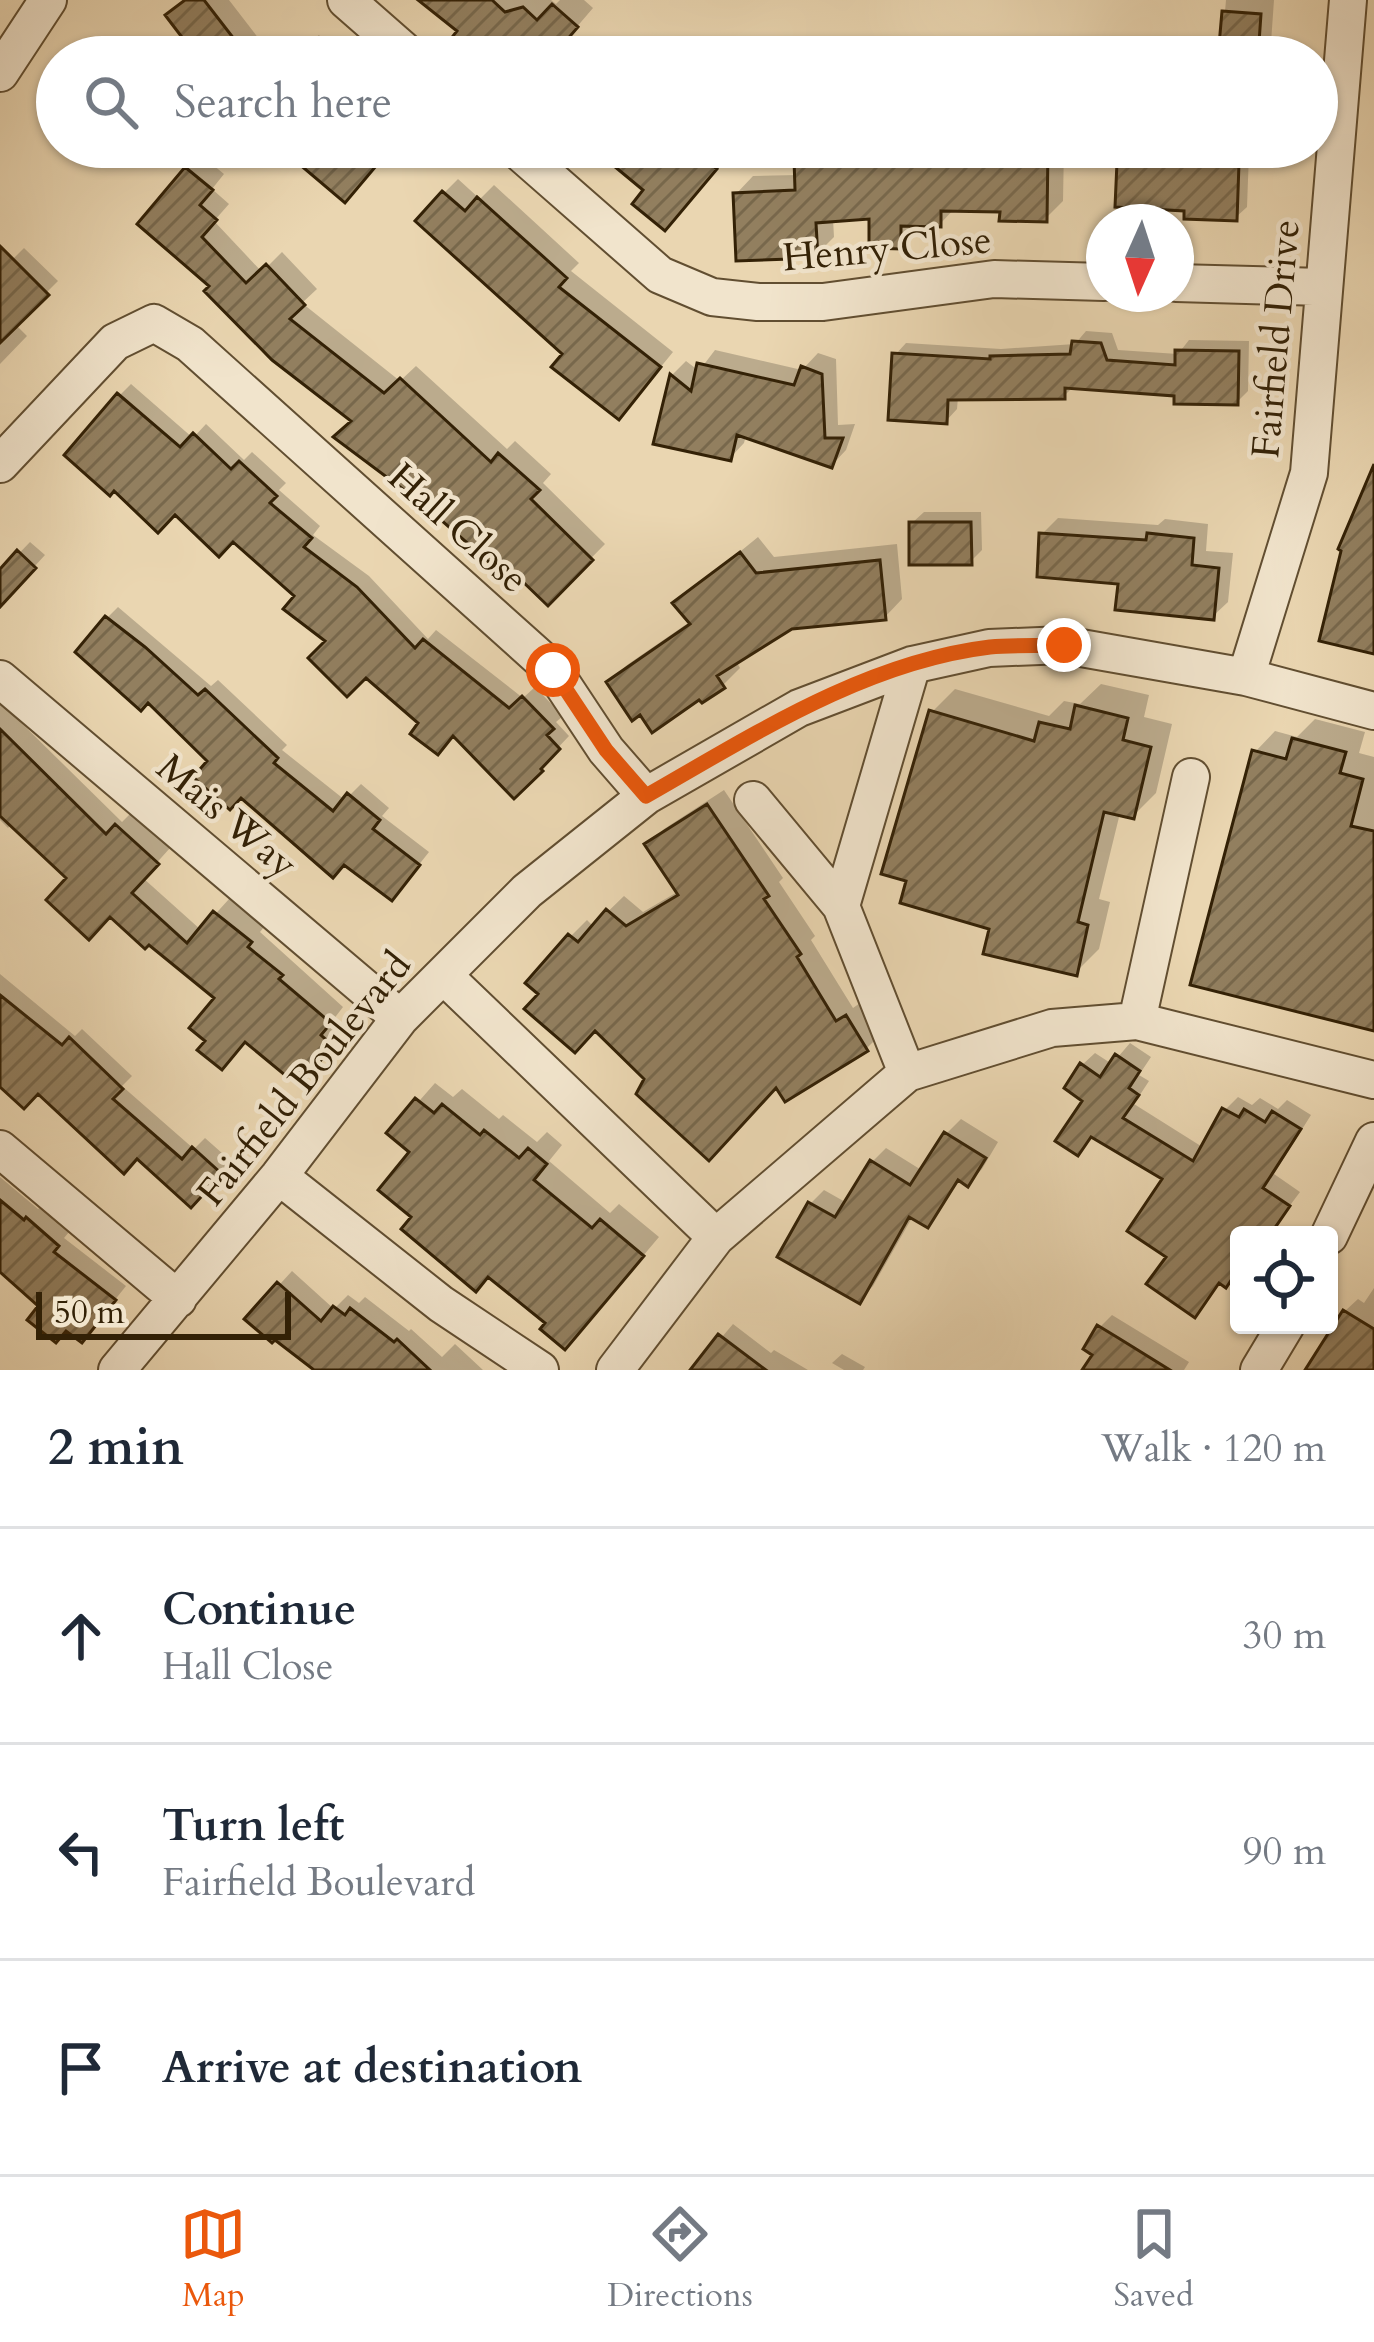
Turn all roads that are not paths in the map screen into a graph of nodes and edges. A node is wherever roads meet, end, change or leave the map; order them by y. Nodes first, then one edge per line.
1 (48, 0) edge
2 (346, 0) edge
3 (1348, 0) edge
4 (387, 36) edge
5 (0, 73) edge
6 (1338, 110) edge
7 (538, 168) edge
8 (1333, 168) edge
9 (1086, 282) edge
10 (1194, 284) edge
11 (1322, 287) junction
12 (0, 464) edge
13 (913, 665) junction
14 (1246, 677) junction
15 (0, 680) edge
16 (1374, 711) edge
17 (1191, 777) dead end
18 (646, 796) junction
19 (753, 800) dead end
20 (841, 906) junction
21 (442, 975) junction
22 (400, 1018) junction
23 (1136, 1022) junction
24 (907, 1073) junction
25 (1374, 1080) edge
26 (1374, 1141) edge
27 (0, 1149) edge
28 (279, 1176) junction
29 (1334, 1226) edge
30 (716, 1237) junction
31 (178, 1298) junction
32 (1281, 1334) edge
33 (117, 1370) edge
34 (540, 1370) edge
35 (615, 1370) edge
36 (1259, 1370) edge

1 - 5 street
2 - 4 street
3 - 6 street, Fairfield Drive
7 - 9 street, Henry Close
8 - 11 street, Fairfield Drive
10 - 11 street
11 - 14 street, Fairfield Drive
12 - 18 street, Hall Close
13 - 14 street, Fairfield Boulevard
13 - 18 street, Fairfield Boulevard
13 - 20 street
14 - 16 street, Fairfield Boulevard
15 - 22 street, Mais Way
17 - 23 street
18 - 21 street, Fairfield Boulevard
19 - 20 street
20 - 24 street
21 - 22 street, Fairfield Boulevard
21 - 30 street
22 - 28 street, Fairfield Boulevard
23 - 24 street
23 - 25 street
24 - 30 street
26 - 29 street
27 - 31 street
28 - 31 street, Fairfield Boulevard
28 - 34 street
30 - 35 street
31 - 33 street, Fairfield Boulevard
32 - 36 street

